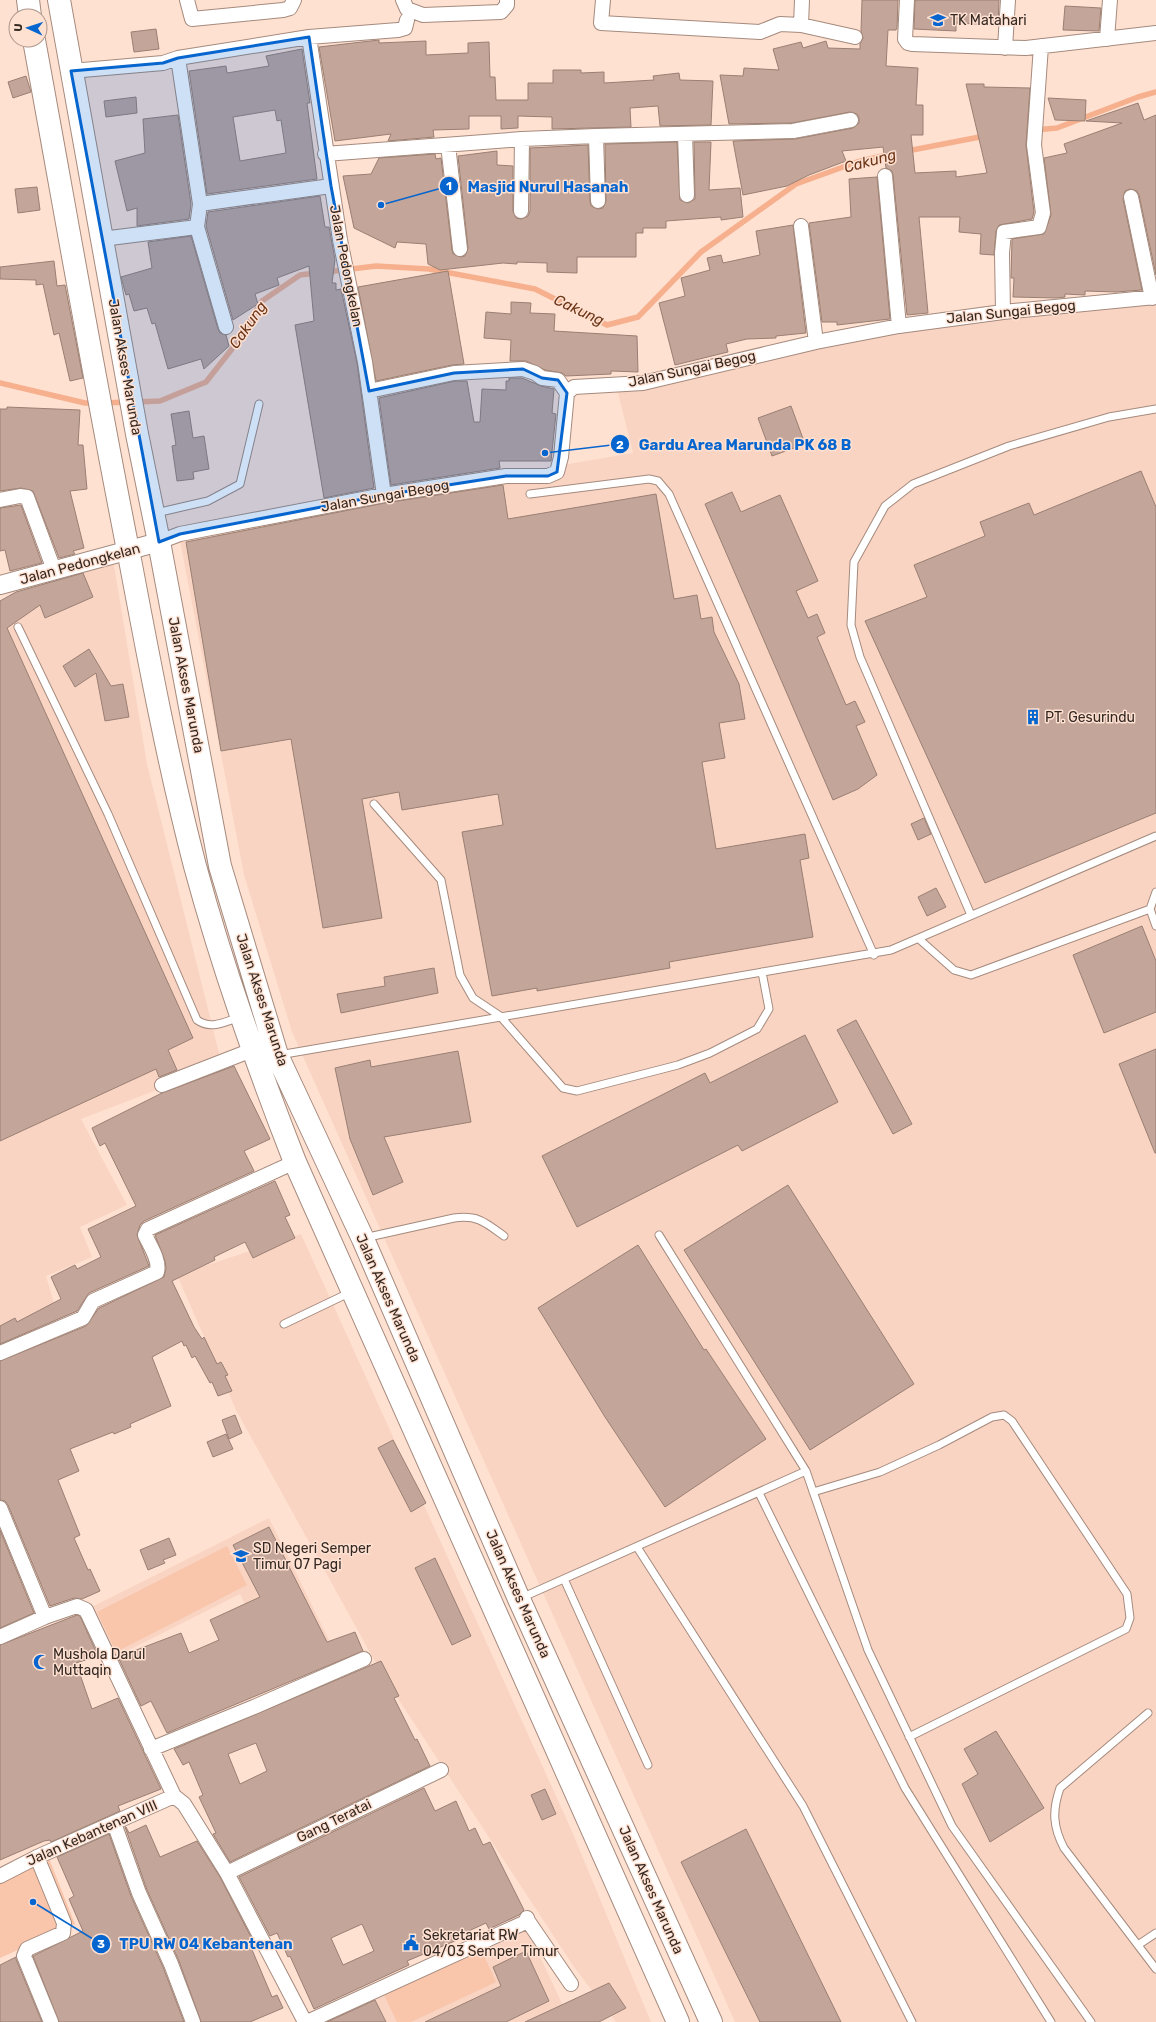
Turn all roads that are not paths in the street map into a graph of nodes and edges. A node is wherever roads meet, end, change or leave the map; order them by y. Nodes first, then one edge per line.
1 (59, 0) edge
2 (187, 0) edge
3 (403, 0) edge
4 (508, 0) edge
5 (603, 0) edge
6 (802, 0) edge
7 (907, 0) edge
8 (1008, 0) edge
9 (1110, 0) edge
10 (291, 3) edge
11 (407, 20) dead end
12 (801, 25) junction
13 (1156, 33) edge
14 (309, 37) junction
15 (855, 37) dead end
16 (1107, 39) junction
17 (1041, 46) junction
18 (35, 48) edge
19 (1005, 48) junction
20 (178, 58) junction
21 (71, 71) junction
22 (851, 120) dead end
23 (685, 134) junction
24 (596, 136) junction
25 (522, 139) junction
26 (448, 144) junction
27 (326, 154) junction
28 (885, 176) dead end
29 (331, 186) junction
30 (687, 194) dead end
31 (1131, 197) dead end
32 (598, 201) dead end
33 (200, 204) junction
34 (521, 211) dead end
35 (801, 226) dead end
36 (197, 227) junction
37 (102, 239) junction
38 (460, 250) dead end
39 (1154, 297) edge
40 (1003, 312) junction
41 (899, 326) junction
42 (226, 327) dead end
43 (816, 342) junction
44 (370, 391) junction
45 (567, 393) junction
46 (259, 404) dead end
47 (1156, 409) edge
48 (530, 494) dead end
49 (384, 495) junction
50 (0, 500) edge
51 (153, 513) junction
52 (160, 542) junction
53 (128, 551) junction
54 (54, 570) junction
55 (0, 585) edge
56 (18, 627) dead end
57 (374, 804) dead end
58 (1156, 836) edge
59 (1156, 892) edge
60 (1150, 910) junction
61 (971, 915) junction
62 (1156, 926) edge
63 (919, 939) junction
64 (874, 955) junction
65 (762, 972) junction
66 (241, 1016) junction
67 (500, 1016) junction
68 (252, 1050) junction
69 (277, 1055) junction
70 (162, 1085) dead end
71 (295, 1162) junction
72 (659, 1235) dead end
73 (504, 1236) dead end
74 (362, 1239) junction
75 (352, 1291) junction
76 (284, 1324) dead end
77 (0, 1353) edge
78 (806, 1471) junction
79 (813, 1492) junction
80 (759, 1493) junction
81 (0, 1508) edge
82 (637, 1547) junction
83 (564, 1579) junction
84 (519, 1599) junction
85 (44, 1617) junction
86 (0, 1637) edge
87 (364, 1659) dead end
88 (1148, 1713) dead end
89 (909, 1737) junction
90 (151, 1749) junction
91 (648, 1765) dead end
92 (441, 1770) dead end
93 (179, 1800) junction
94 (114, 1823) junction
95 (37, 1857) junction
96 (227, 1873) junction
97 (0, 1876) edge
98 (1156, 1933) edge
99 (1138, 1944) junction
100 (1156, 1969) edge
101 (571, 1984) dead end
102 (51, 2022) edge
103 (192, 2022) edge
104 (306, 2022) edge
105 (678, 2022) edge
106 (711, 2022) edge
107 (912, 2022) edge
108 (1051, 2022) edge
109 (1091, 2022) edge

1 - 21 main road, Jalan Akses Marunda
2 - 10 street
3 - 4 street
5 - 12 street
6 - 12 street
7 - 19 street
8 - 19 street
9 - 16 street
11 - 14 street
12 - 15 street
13 - 16 street
14 - 20 street
14 - 27 street, Jalan Pedongkelan
16 - 17 street
17 - 19 street
17 - 40 street
18 - 53 main road, Jalan Akses Marunda
20 - 21 street
20 - 33 street
21 - 37 main road, Jalan Akses Marunda
22 - 23 street
23 - 24 street
23 - 30 street
24 - 25 street
24 - 32 street
25 - 26 street
25 - 34 street
26 - 27 street
26 - 38 street
27 - 29 street, Jalan Pedongkelan
28 - 41 street
29 - 33 street
29 - 44 street, Jalan Pedongkelan
31 - 39 street
33 - 36 street
35 - 43 street
36 - 37 street
36 - 42 street
37 - 51 main road, Jalan Akses Marunda
39 - 40 street, Jalan Sungai Begog
40 - 41 street, Jalan Sungai Begog
41 - 43 street, Jalan Sungai Begog
43 - 45 street, Jalan Sungai Begog
44 - 45 street
44 - 49 street, Jalan Pedongkelan
45 - 49 street, Jalan Sungai Begog
46 - 51 lane
47 - 61 lane
48 - 64 lane
49 - 52 street, Jalan Sungai Begog
50 - 54 street
51 - 52 main road, Jalan Akses Marunda
52 - 53 street, Jalan Pedongkelan
52 - 69 main road, Jalan Akses Marunda
53 - 54 street, Jalan Pedongkelan
53 - 66 main road, Jalan Akses Marunda
54 - 55 street, Jalan Pedongkelan
56 - 66 lane
57 - 67 lane
58 - 61 lane
59 - 60 lane
60 - 62 lane
60 - 63 lane
61 - 63 lane
63 - 64 lane
64 - 65 lane
65 - 67 lane
65 - 67 lane
66 - 68 main road, Jalan Akses Marunda
67 - 69 lane
68 - 70 street
68 - 71 main road, Jalan Akses Marunda
69 - 74 main road, Jalan Akses Marunda
71 - 75 main road, Jalan Akses Marunda
71 - 77 street
72 - 78 lane
73 - 74 lane
74 - 84 main road, Jalan Akses Marunda
75 - 76 lane
75 - 105 main road, Jalan Akses Marunda
78 - 79 lane
78 - 80 lane
79 - 89 lane
79 - 89 lane
80 - 82 lane
80 - 108 lane
81 - 85 street
82 - 83 lane
82 - 107 lane
83 - 84 lane
83 - 91 lane
84 - 106 main road, Jalan Akses Marunda
85 - 86 street
85 - 90 street
87 - 90 street
88 - 99 lane
89 - 109 lane
90 - 93 street
92 - 96 street, Gang Teratai
93 - 94 street, Jalan Kebantenan VIII
93 - 96 street
94 - 95 street, Jalan Kebantenan VIII
94 - 103 street
95 - 97 street, Jalan Kebantenan VIII
95 - 102 street
96 - 104 street
98 - 99 lane
99 - 100 lane
101 - 104 street

